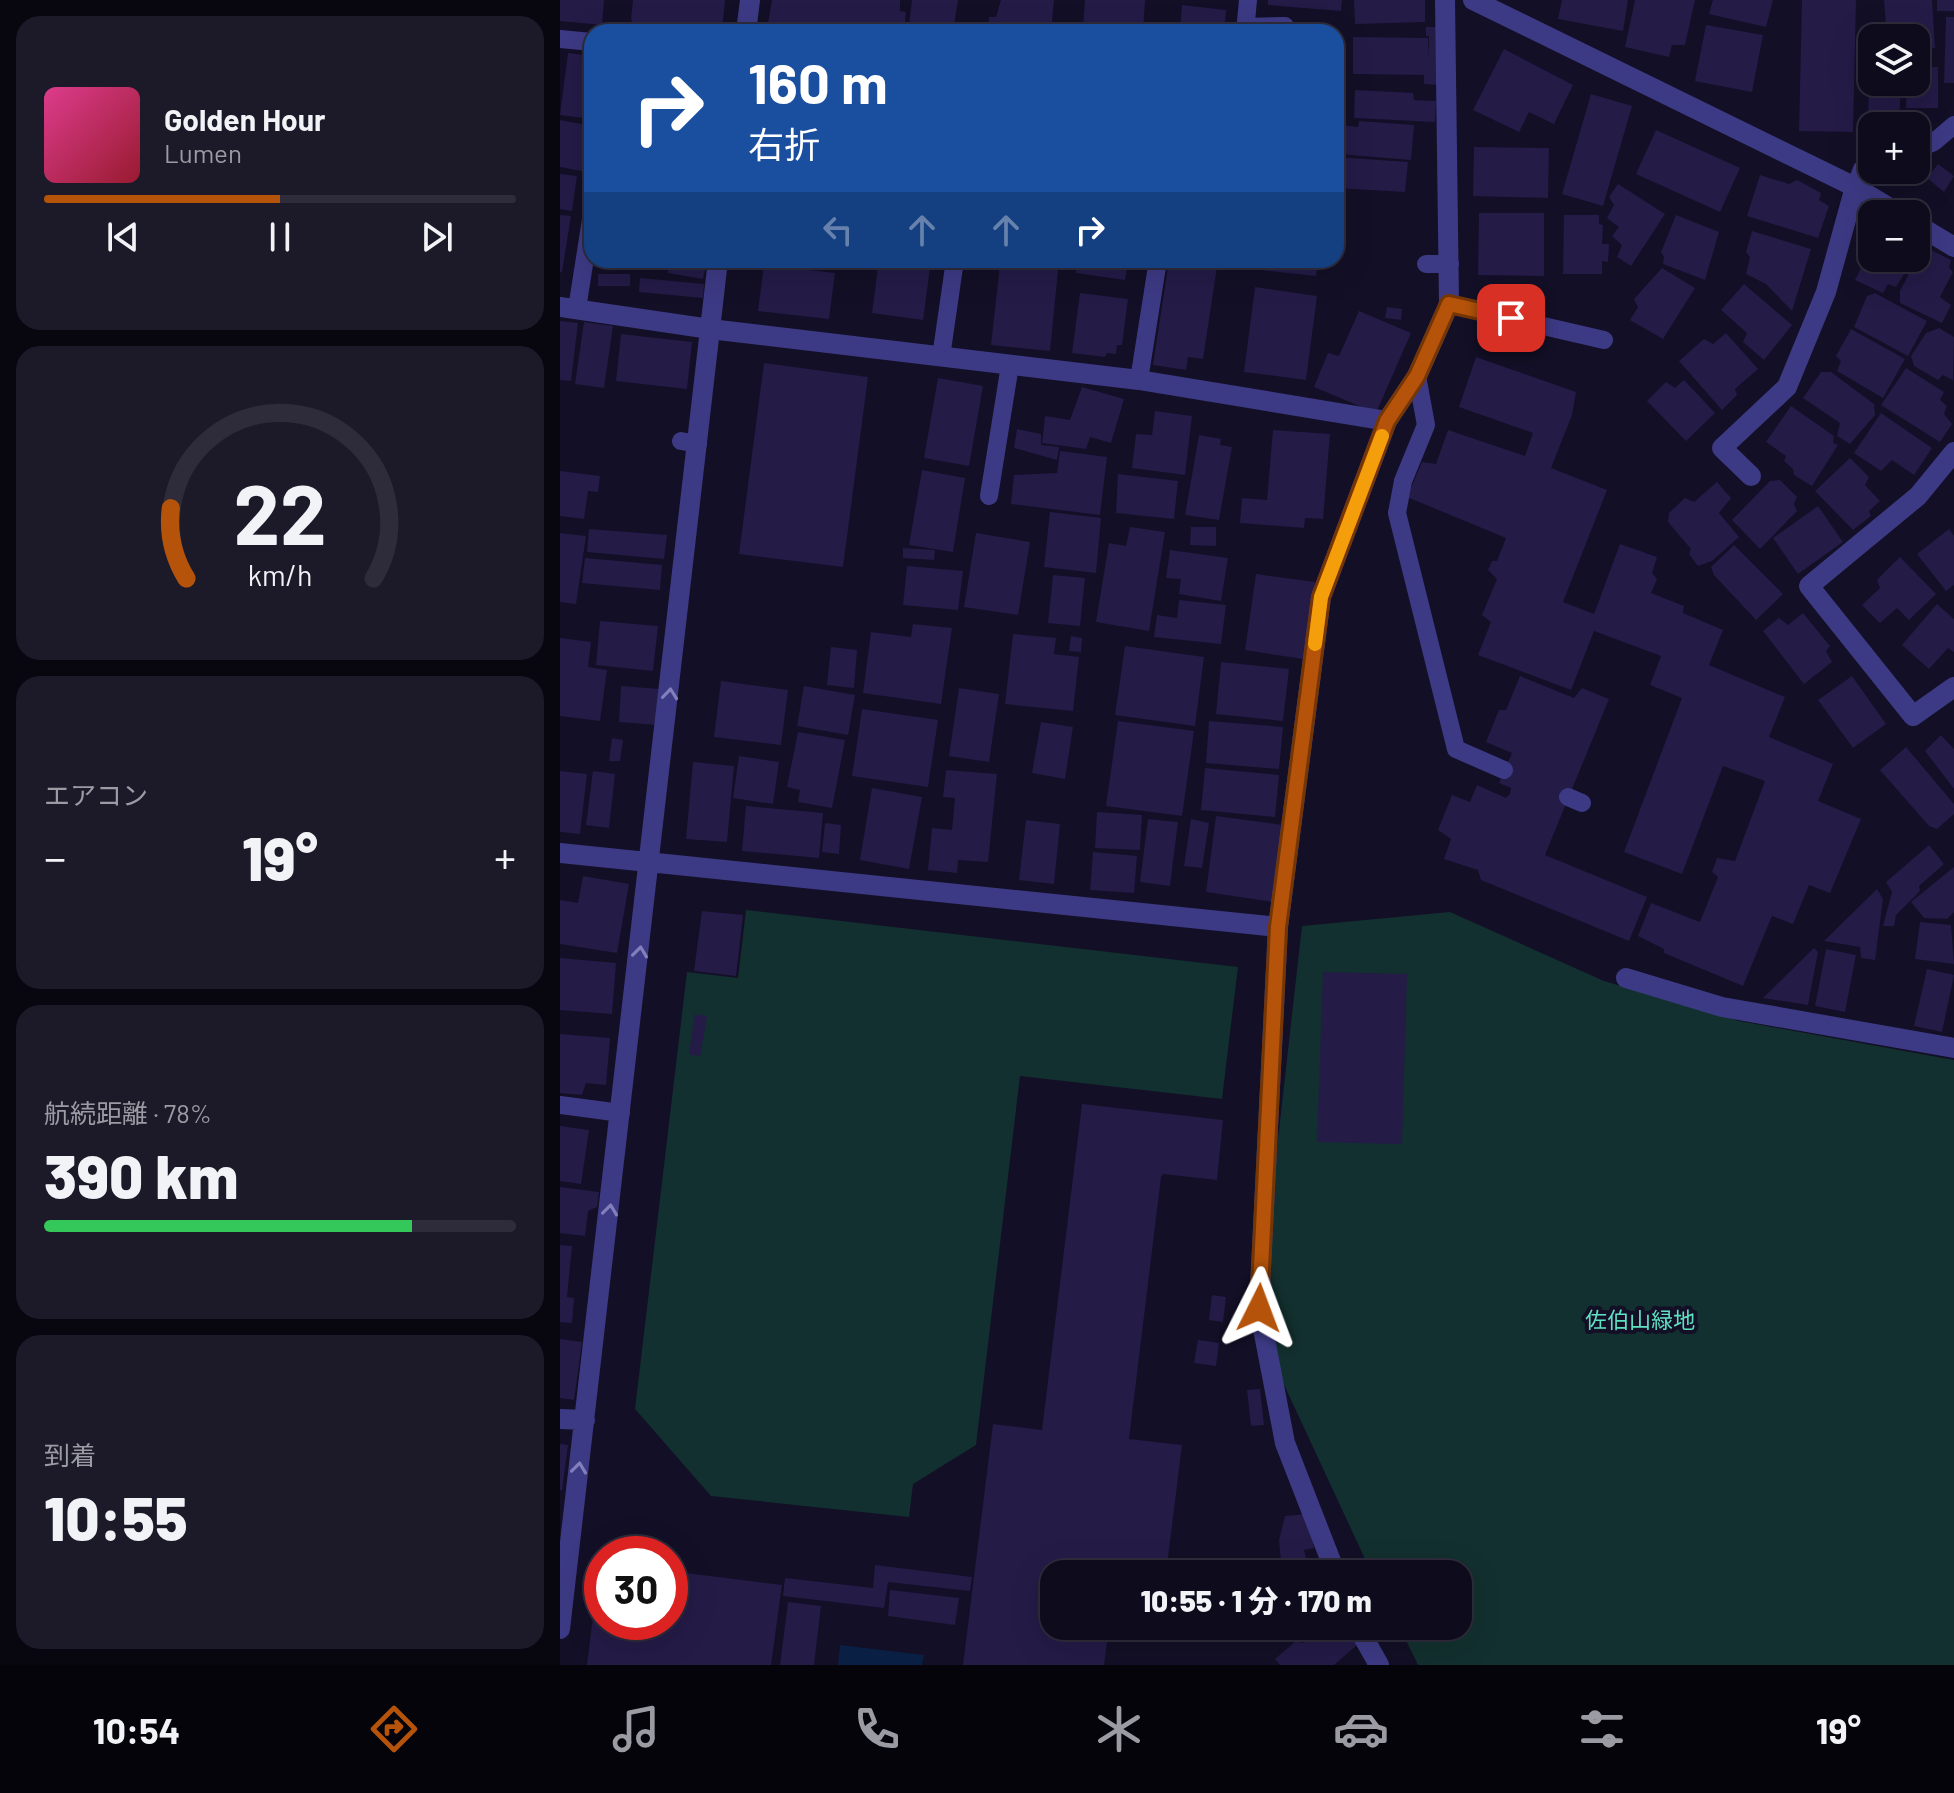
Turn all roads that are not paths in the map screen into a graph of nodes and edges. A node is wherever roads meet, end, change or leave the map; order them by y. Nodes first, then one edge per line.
1 (750, 0) edge
2 (1248, 0) edge
3 (1445, 0) edge
4 (1473, 0) edge
5 (747, 24) edge
6 (1246, 24) edge
7 (560, 39) edge
8 (584, 41) edge
9 (1954, 125) edge
10 (1930, 144) edge
11 (1858, 179) edge
12 (1855, 187) junction
13 (1877, 200) edge
14 (1930, 232) edge
15 (584, 245) edge
16 (1954, 247) edge
17 (1426, 264) dead end
18 (1450, 264) junction
19 (717, 268) edge
20 (954, 268) edge
21 (1157, 268) edge
22 (1449, 304) junction
23 (568, 308) edge
24 (710, 329) junction
25 (1604, 340) dead end
26 (941, 357) junction
27 (1010, 365) junction
28 (1417, 376) junction
29 (1139, 380) junction
30 (1387, 421) junction
31 (1954, 452) edge
32 (1751, 476) dead end
33 (989, 496) dead end
34 (1954, 687) edge
35 (1504, 770) dead end
36 (560, 853) edge
37 (651, 863) junction
38 (1278, 927) junction
39 (1626, 978) dead end
40 (1954, 1048) edge
41 (560, 1105) edge
42 (621, 1113) junction
43 (560, 1419) edge
44 (585, 1420) junction
45 (1331, 1560) edge
46 (560, 1629) edge
47 (1365, 1640) edge
48 (1379, 1665) edge

1 - 5 street
2 - 6 lane
3 - 18 street
4 - 12 street
7 - 8 lane
9 - 10 lane
11 - 12 lane
12 - 13 street
12 - 32 street
14 - 16 street
15 - 23 lane
17 - 18 lane
18 - 22 street
19 - 24 street
20 - 26 lane
21 - 29 lane
22 - 25 lane
22 - 28 street
23 - 24 street
24 - 26 street
37 -> 24 street
26 - 27 street
27 - 29 street
27 - 33 lane
28 - 30 street
28 - 35 lane
29 - 30 street
30 - 38 street
31 - 34 street
36 - 37 street
37 - 38 street
42 -> 37 street
38 - 45 street
39 - 40 street
41 - 42 lane
44 -> 42 street
43 - 44 street
46 -> 44 street
47 - 48 street

